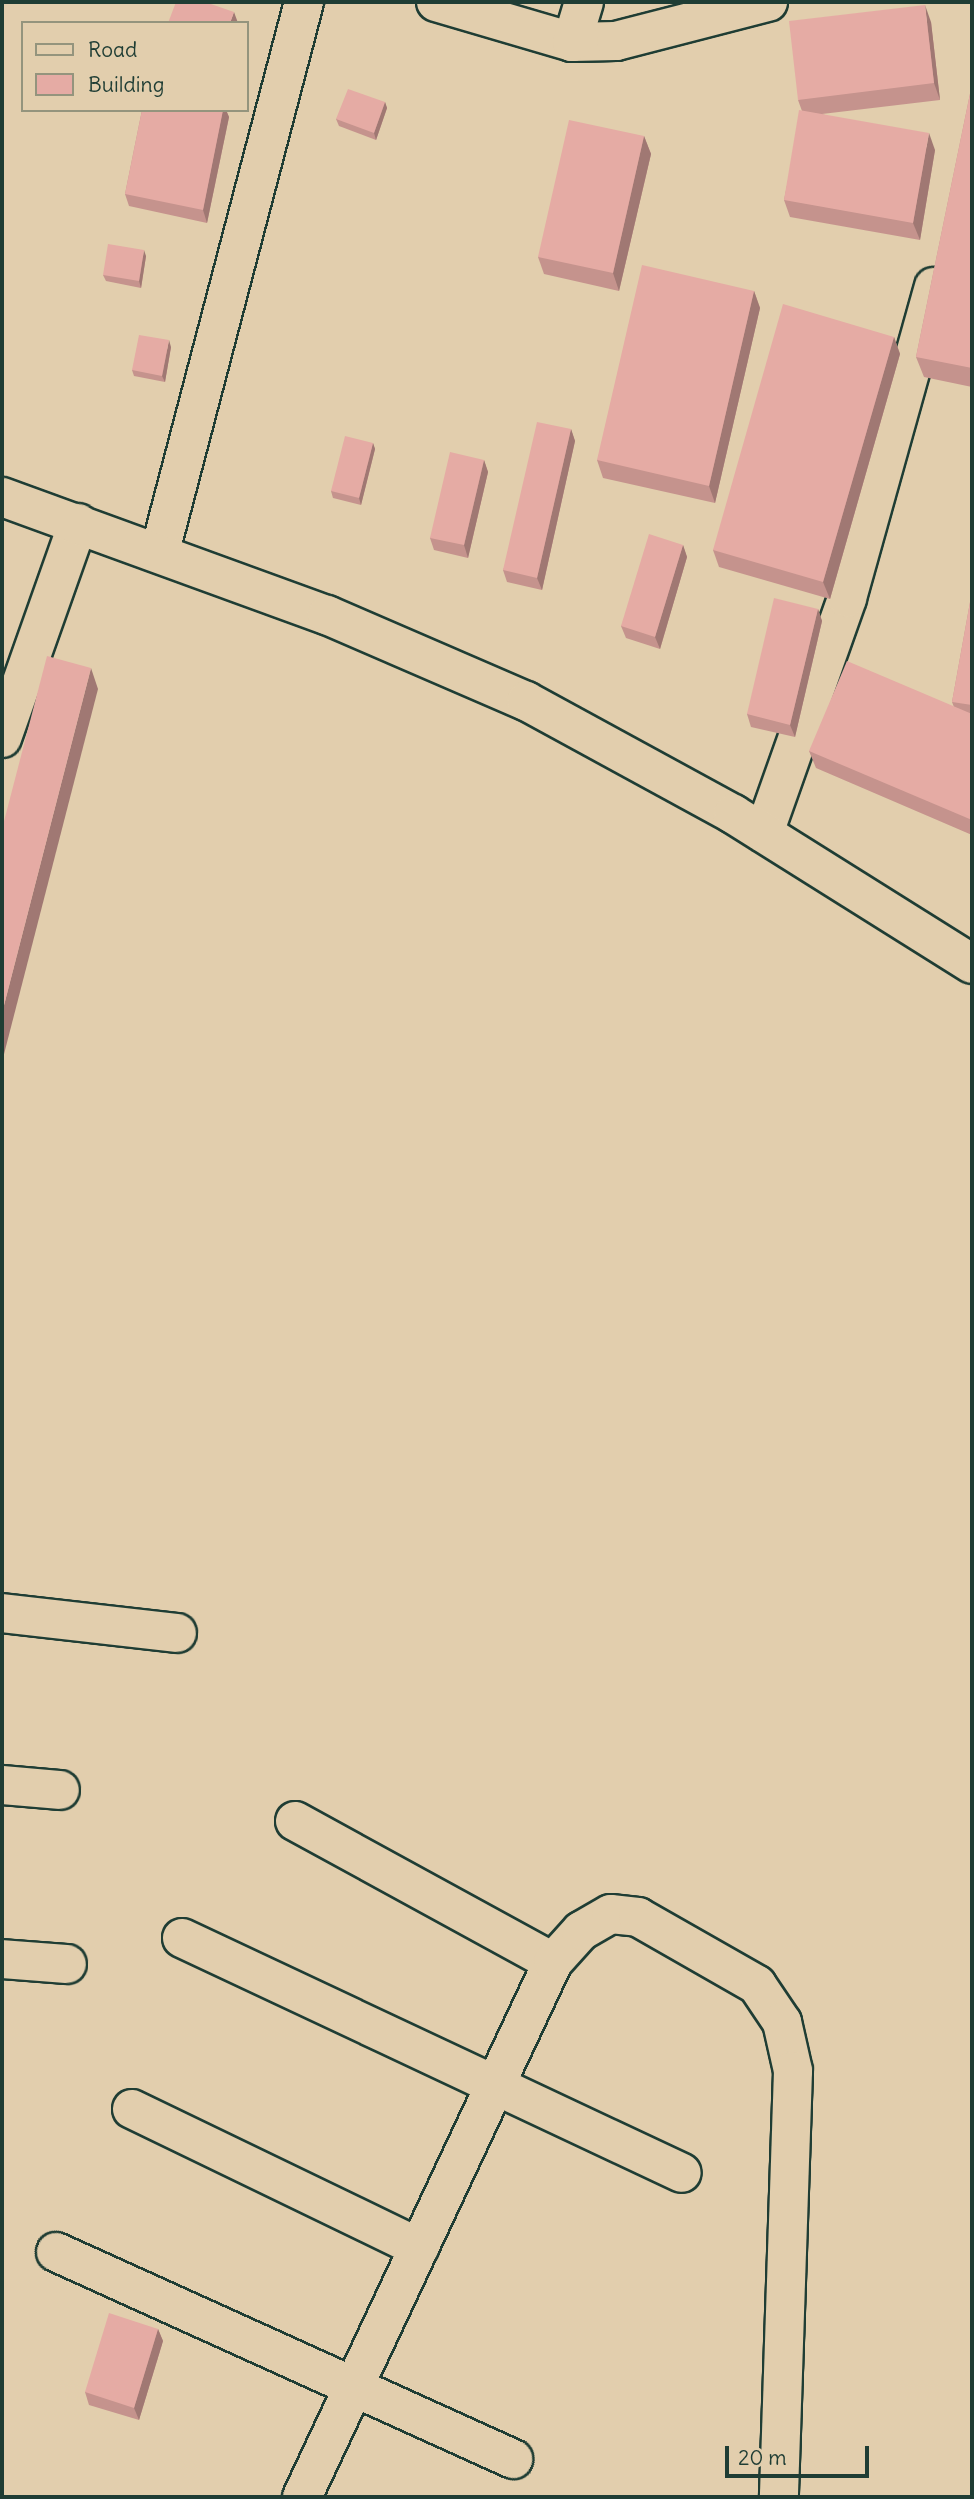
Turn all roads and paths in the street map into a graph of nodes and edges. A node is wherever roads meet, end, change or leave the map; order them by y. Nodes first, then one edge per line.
1 (304, 2) edge
2 (436, 2) edge
3 (584, 2) edge
4 (768, 2) edge
5 (572, 42) junction
6 (935, 284) edge
7 (2, 497) edge
8 (78, 523) junction
9 (160, 551) junction
10 (2, 737) edge
11 (765, 833) junction
12 (972, 964) edge
13 (2, 1613) edge
14 (177, 1633) dead end
15 (2, 1785) edge
16 (60, 1790) dead end
17 (295, 1821) dead end
18 (182, 1938) dead end
19 (2, 1959) edge
20 (553, 1962) junction
21 (67, 1964) dead end
22 (495, 2087) junction
23 (132, 2109) dead end
24 (682, 2173) dead end
25 (419, 2248) junction
26 (56, 2252) dead end
27 (353, 2388) junction
28 (513, 2459) dead end
29 (302, 2497) edge
30 (779, 2497) edge

1 - 9 main road
2 - 5 main road
3 - 5 main road
4 - 5 main road
6 - 11 main road
7 - 8 main road
8 - 9 main road
8 - 10 main road
9 - 11 main road
11 - 12 main road
13 - 14 main road
15 - 16 main road
17 - 20 main road
18 - 22 main road
19 - 21 main road
20 - 22 main road
20 - 30 main road
22 - 24 main road
22 - 25 main road
23 - 25 main road
25 - 27 main road
26 - 27 main road
27 - 28 main road
27 - 29 main road

